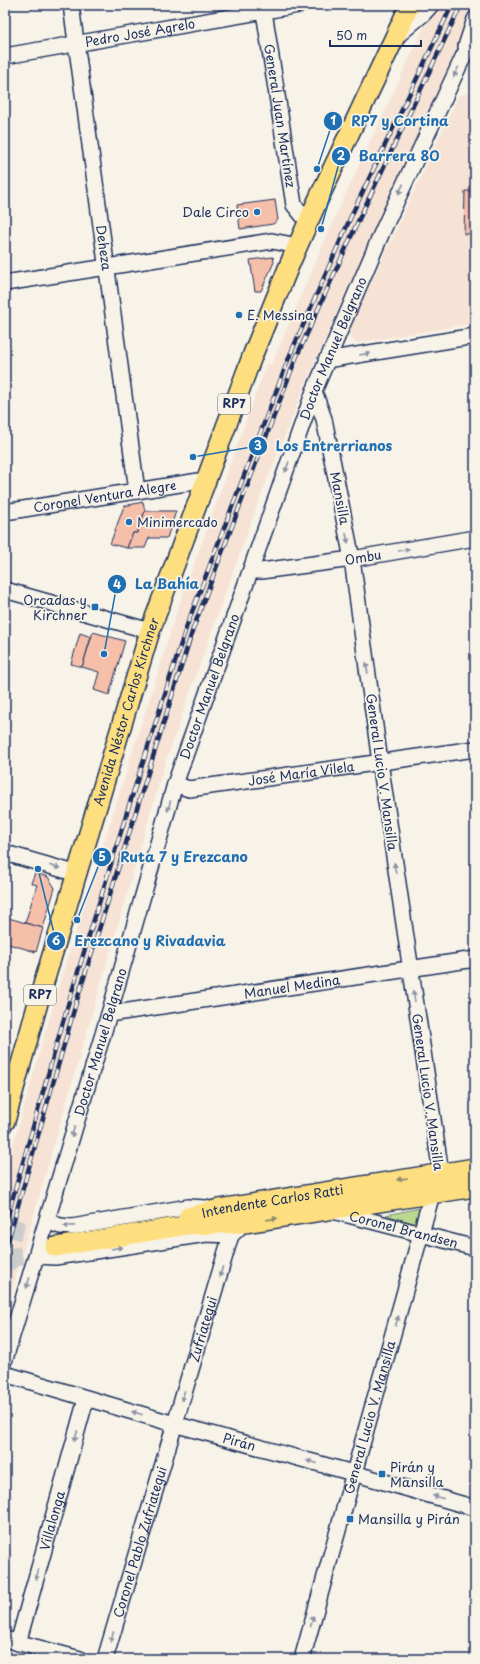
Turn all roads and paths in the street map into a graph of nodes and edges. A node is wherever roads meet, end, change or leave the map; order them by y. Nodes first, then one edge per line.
1 (71, 5) edge
2 (299, 5) edge
3 (410, 5) edge
4 (431, 5) edge
5 (264, 8) edge
6 (475, 19) edge
7 (475, 38) edge
8 (392, 40) junction
9 (76, 45) junction
10 (464, 55) junction
11 (5, 56) edge
12 (308, 222) junction
13 (298, 246) junction
14 (106, 267) junction
15 (5, 284) edge
16 (475, 336) edge
17 (326, 360) junction
18 (314, 391) junction
19 (205, 480) junction
20 (137, 491) junction
21 (5, 512) edge
22 (475, 538) edge
23 (352, 559) junction
24 (251, 571) junction
25 (5, 590) edge
26 (150, 631) junction
27 (475, 749) edge
28 (380, 762) junction
29 (175, 784) junction
30 (5, 852) edge
31 (78, 874) junction
32 (475, 959) edge
33 (410, 969) junction
34 (109, 1014) junction
35 (5, 1118) edge
36 (475, 1168) edge
37 (441, 1173) junction
38 (475, 1188) edge
39 (432, 1194) junction
40 (219, 1209) junction
41 (332, 1211) junction
42 (47, 1221) junction
43 (238, 1229) junction
44 (421, 1234) junction
45 (475, 1248) edge
46 (37, 1256) junction
47 (5, 1359) edge
48 (5, 1374) edge
49 (86, 1399) junction
50 (174, 1424) junction
51 (353, 1473) junction
52 (475, 1508) edge
53 (12, 1641) edge
54 (80, 1659) edge
55 (105, 1659) edge
56 (302, 1659) edge

1 - 9 street, Deheza
2 - 5 street, Pedro José Agrelo
3 - 8 main road, Avenida Néstor Carlos Kirchner / RP7
4 - 8 street
5 - 9 street, Pedro José Agrelo
5 - 12 street, General Juan Martínez
6 - 10 street
7 - 10 street, Doctor Manuel Belgrano
8 - 12 main road, Avenida Néstor Carlos Kirchner / RP7
9 - 11 street, Pedro José Agrelo
9 - 14 street, Deheza
10 -> 17 street, Doctor Manuel Belgrano
12 - 13 main road, Avenida Néstor Carlos Kirchner / RP7
13 - 14 street
13 - 19 main road, Avenida Néstor Carlos Kirchner / RP7
14 - 15 street
14 - 20 street, Deheza
17 -> 16 street
17 - 18 street, Doctor Manuel Belgrano
18 -> 23 street, Mansilla
18 -> 24 street, Doctor Manuel Belgrano
19 - 20 street, Coronel Ventura Alegre
19 - 26 main road, Avenida Néstor Carlos Kirchner / RP7
20 - 21 street, Coronel Ventura Alegre
23 -> 22 street, Ombu
23 - 24 street, Ombu
28 -> 23 street, General Lucio V. Mansilla
24 - 29 street, Doctor Manuel Belgrano
25 - 26 street
26 - 31 main road, Avenida Néstor Carlos Kirchner / RP7
27 - 28 street, José María Vilela
28 - 29 street, José María Vilela
33 -> 28 street, General Lucio V. Mansilla
29 -> 34 street, Doctor Manuel Belgrano
30 -> 31 street
31 - 35 main road, Avenida Néstor Carlos Kirchner / RP7
32 - 33 street, Manuel Medina
33 - 34 street, Manuel Medina
37 -> 33 street, General Lucio V. Mansilla
34 -> 42 street, Doctor Manuel Belgrano
36 - 37 main road, Intendente Carlos Ratti
37 - 39 street, General Lucio V. Mansilla
37 -> 40 main road, Intendente Carlos Ratti
38 - 39 main road, Intendente Carlos Ratti
39 - 41 main road, Intendente Carlos Ratti
39 - 44 street, General Lucio V. Mansilla
40 -> 42 street, Intendente Carlos Ratti
40 - 43 main road, Intendente Carlos Ratti
43 -> 41 main road, Intendente Carlos Ratti
41 - 44 street, Coronel Brandsen
42 - 46 street, Doctor Manuel Belgrano
46 -> 43 street, Intendente Carlos Ratti
43 -> 50 street, Zufriategui
44 - 45 street, Coronel Brandsen
51 -> 44 street, General Lucio V. Mansilla
46 -> 47 street, Doctor Manuel Belgrano
48 - 49 street, Pirán
50 -> 49 street, Pirán
49 -> 53 street, Villalonga
51 -> 50 street, Pirán
50 -> 55 street, Coronel Pablo Zufriategui
52 -> 51 street, Pirán
56 -> 51 street, General Lucio V. Mansilla
53 - 54 street

